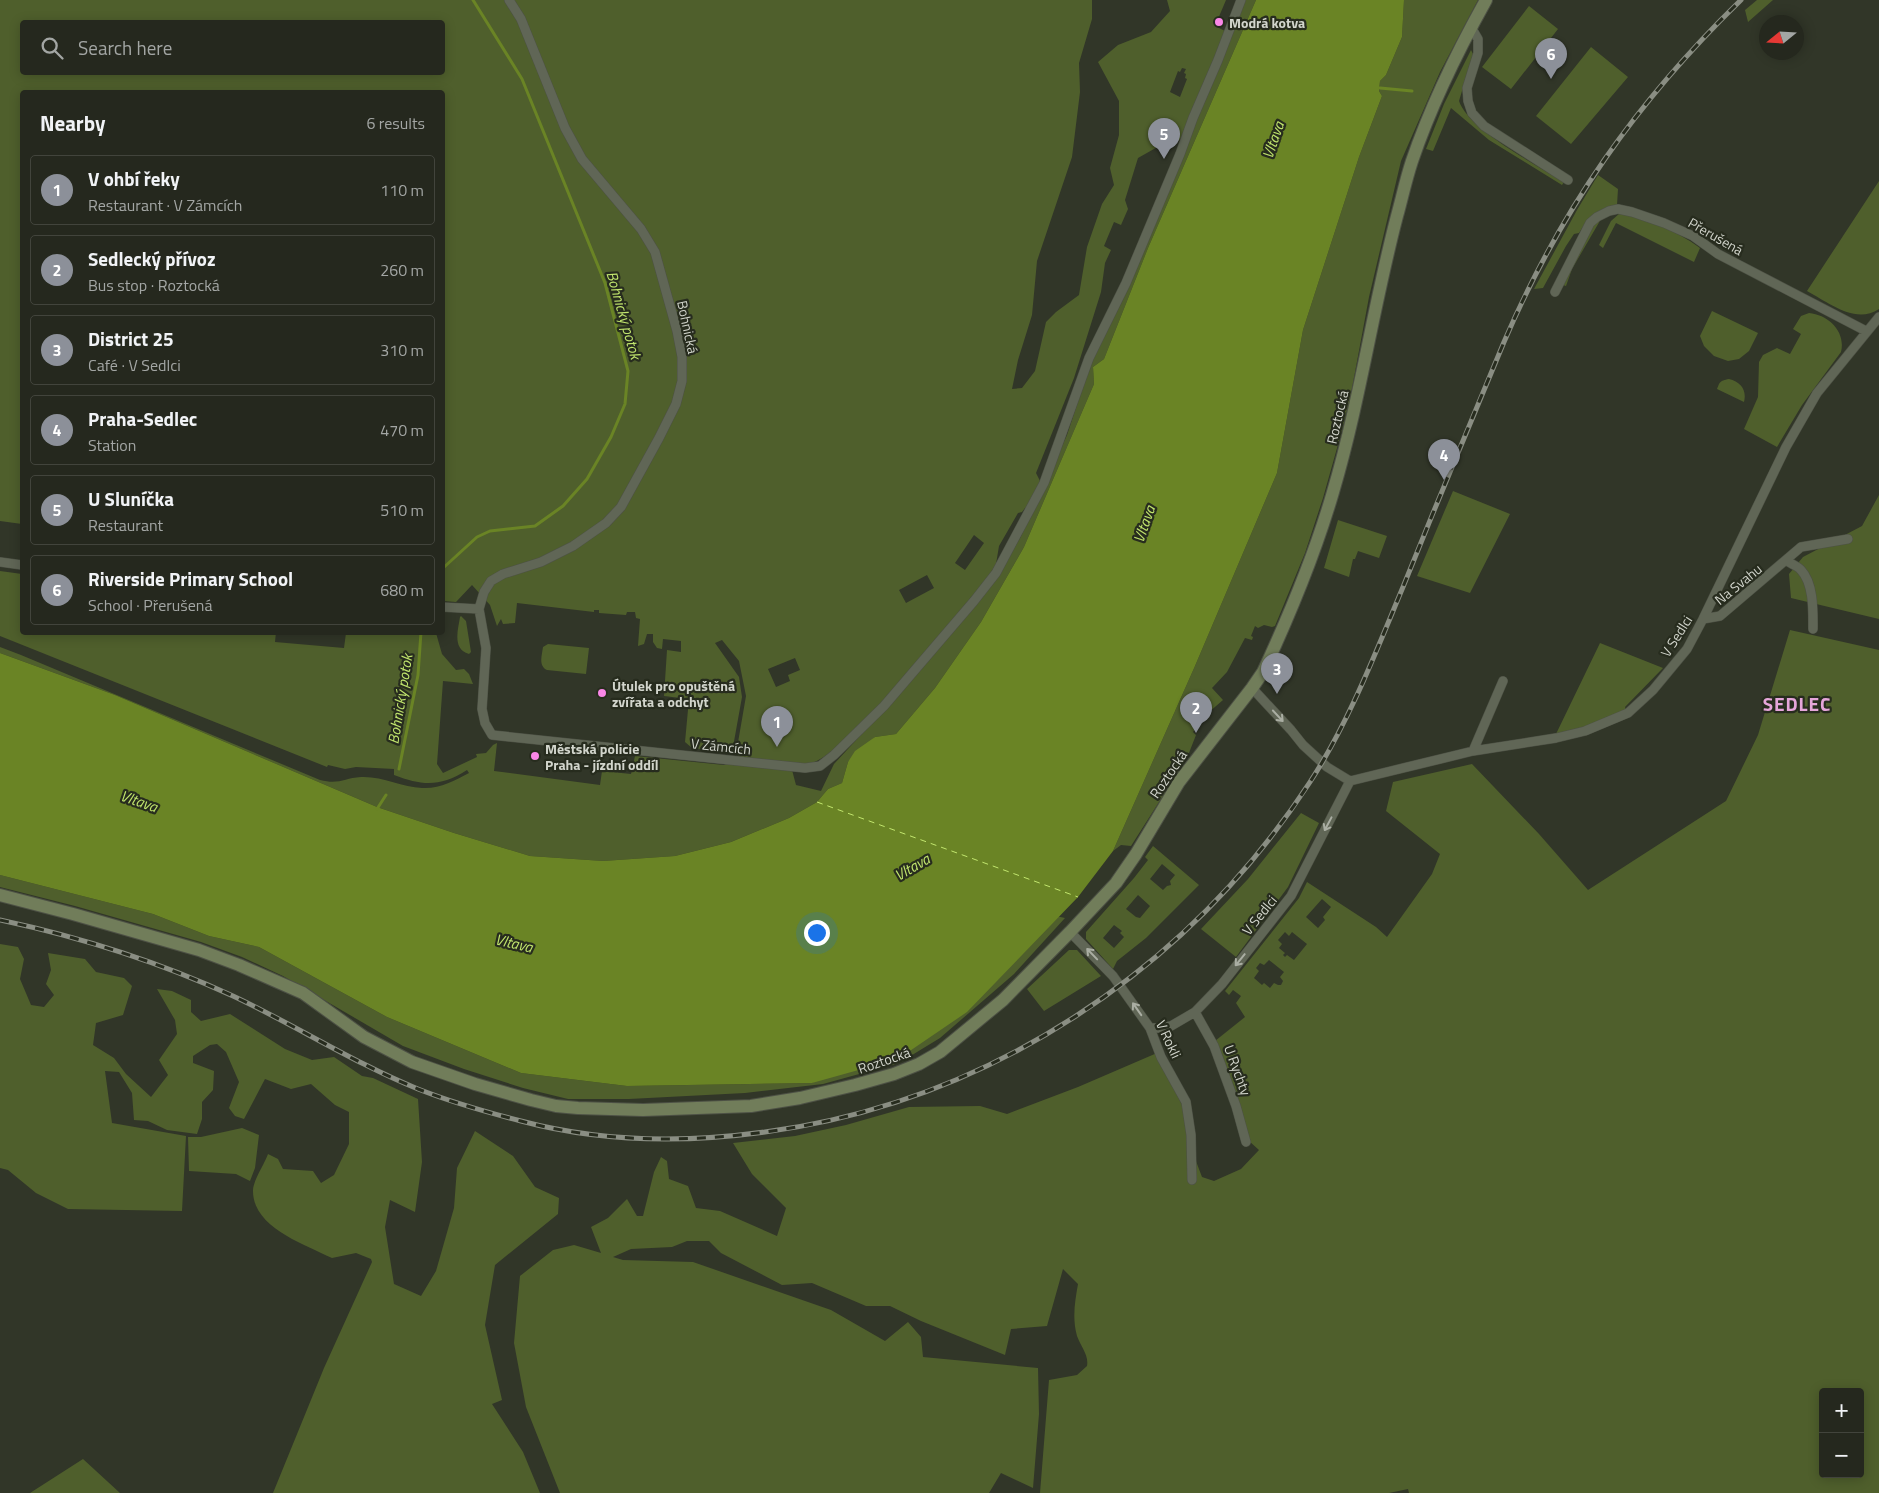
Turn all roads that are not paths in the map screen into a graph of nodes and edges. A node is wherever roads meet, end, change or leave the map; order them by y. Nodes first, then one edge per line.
1 (509, 0) edge
2 (1241, 0) edge
3 (1486, 0) edge
4 (1471, 27) junction
5 (1568, 180) dead end
6 (1554, 292) dead end
7 (1879, 317) edge
8 (1866, 331) junction
9 (1848, 539) dead end
10 (1787, 561) junction
11 (0, 562) edge
12 (20, 565) edge
13 (445, 607) edge
14 (479, 609) junction
15 (1703, 619) junction
16 (1813, 629) dead end
17 (1503, 681) dead end
18 (1252, 688) junction
19 (1473, 751) junction
20 (1350, 781) junction
21 (0, 895) edge
22 (1070, 932) junction
23 (1196, 1012) junction
24 (1150, 1028) junction
25 (1246, 1142) dead end
26 (1192, 1180) dead end

1 - 14 street, Bohnická
2 - 14 street, V Zámcích
3 - 4 main road, Roztocká
4 - 5 street
4 - 18 main road, Roztocká
6 - 8 street, Přerušená
7 - 8 street, V Sedlci
8 - 15 street, V Sedlci
9 - 10 street, Na Svahu
10 - 15 street, Na Svahu
10 - 16 street
11 - 12 street
13 - 14 street
15 - 19 street, V Sedlci
17 - 19 street
18 -> 20 street
18 - 22 main road, Roztocká
19 - 20 street, V Sedlci
20 -> 23 street, V Sedlci
21 - 22 main road, Roztocká
24 -> 22 street, V Rokli
23 - 24 street, V Sedlci
23 - 25 street, U Rychty
24 - 26 street, V Rokli

